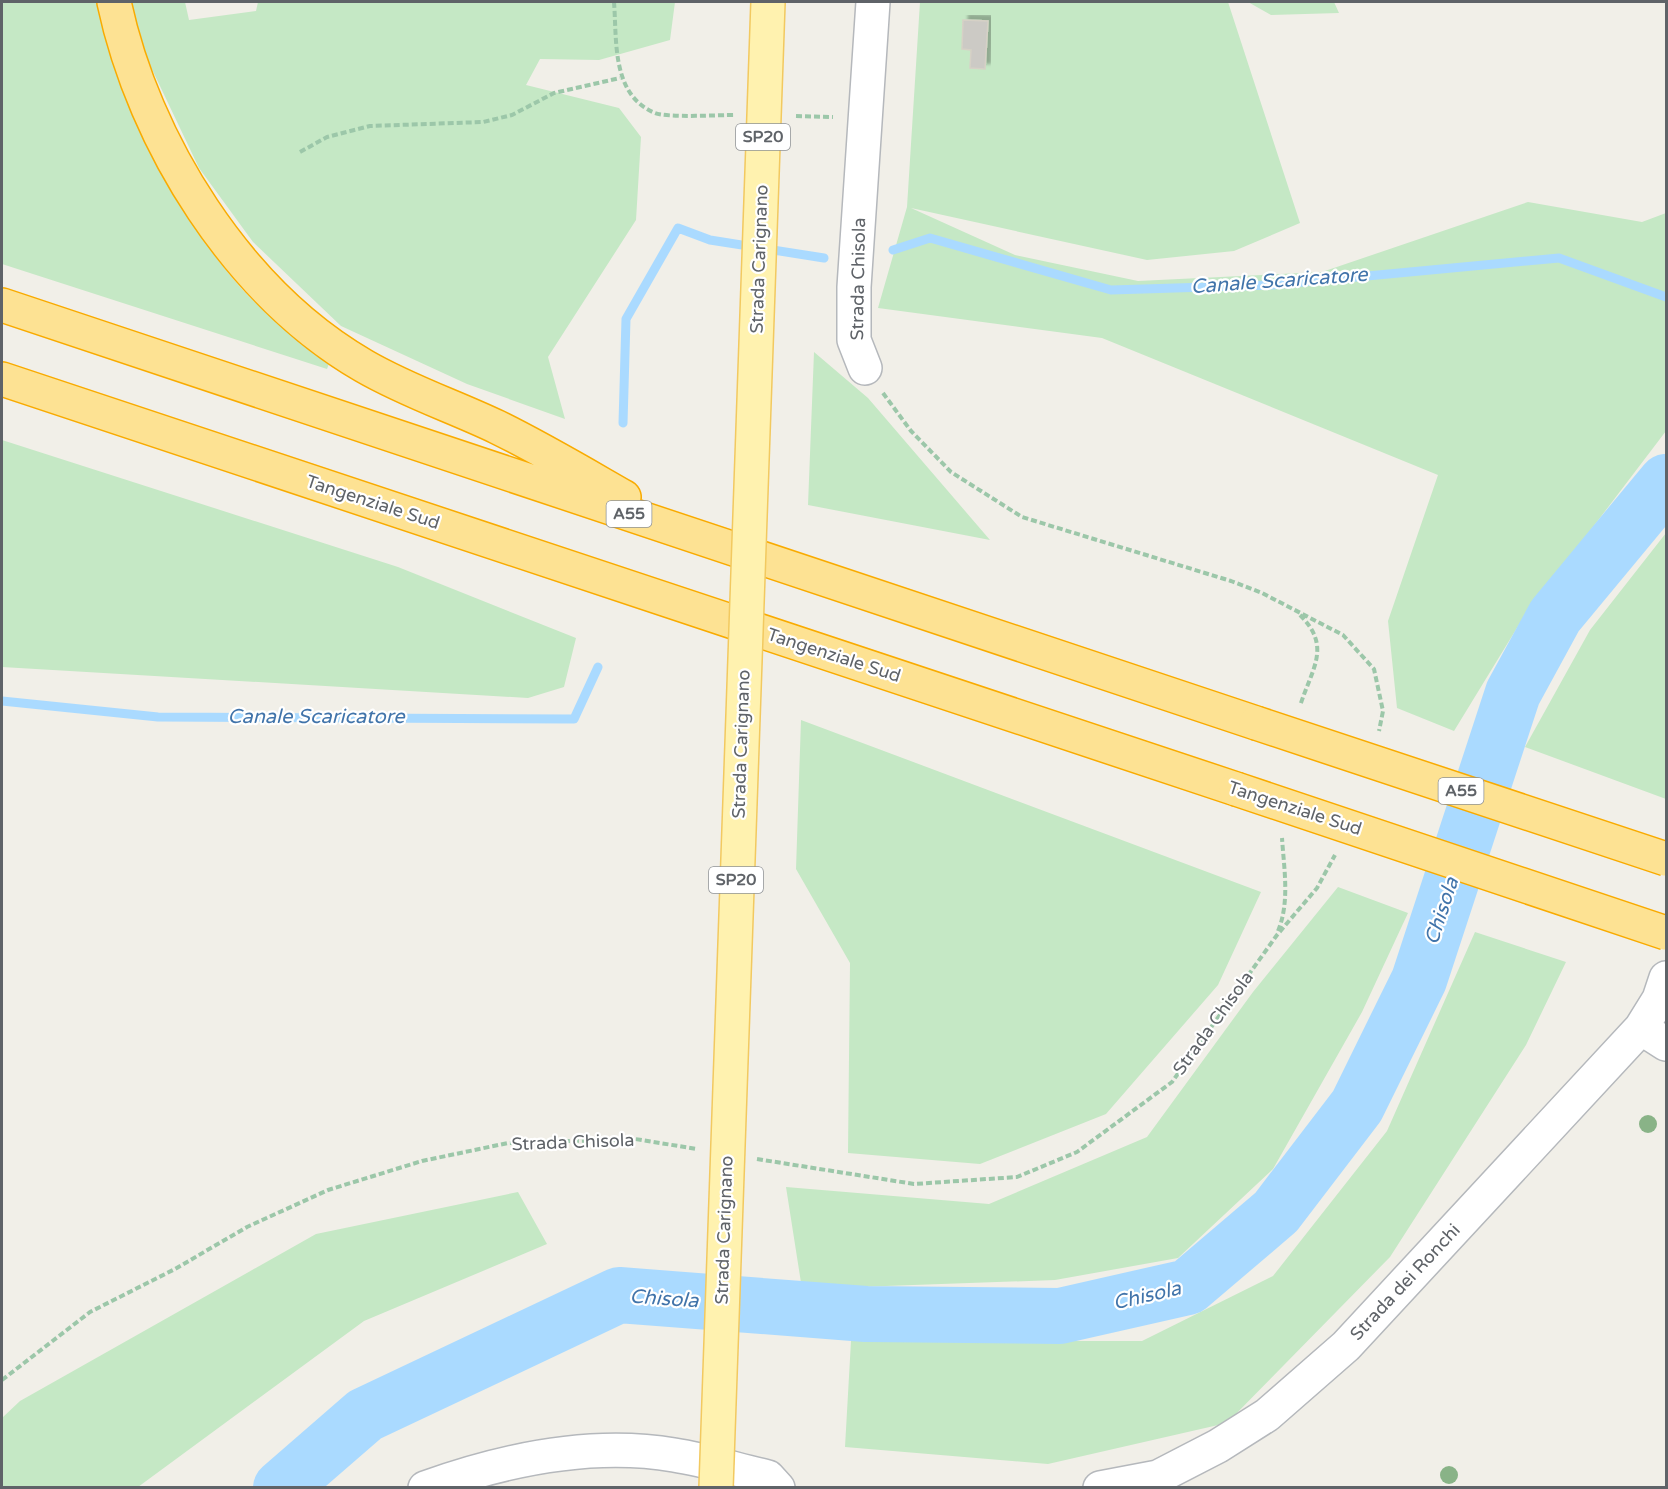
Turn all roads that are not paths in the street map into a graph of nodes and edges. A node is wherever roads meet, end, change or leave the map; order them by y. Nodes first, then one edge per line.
1 (114, 2) edge
2 (768, 2) edge
3 (873, 2) edge
4 (2, 305) edge
5 (865, 368) road end
6 (2, 381) edge
7 (700, 538) junction
8 (1666, 859) edge
9 (1666, 933) edge
10 (1666, 978) edge
11 (1654, 1036) edge
12 (425, 1488) edge
13 (716, 1488) edge
14 (778, 1488) edge
15 (1100, 1488) edge

1 - 7 highway
2 - 13 main road, Strada Carignano / SP20, bridge
3 - 5 street, Strada Chisola
4 - 7 highway, A55
6 - 9 highway, Tangenziale Sud, bridge
7 - 8 highway, A55, bridge
10 - 11 street, Strada dei Ronchi
11 - 15 street, Strada dei Ronchi
12 - 14 street

